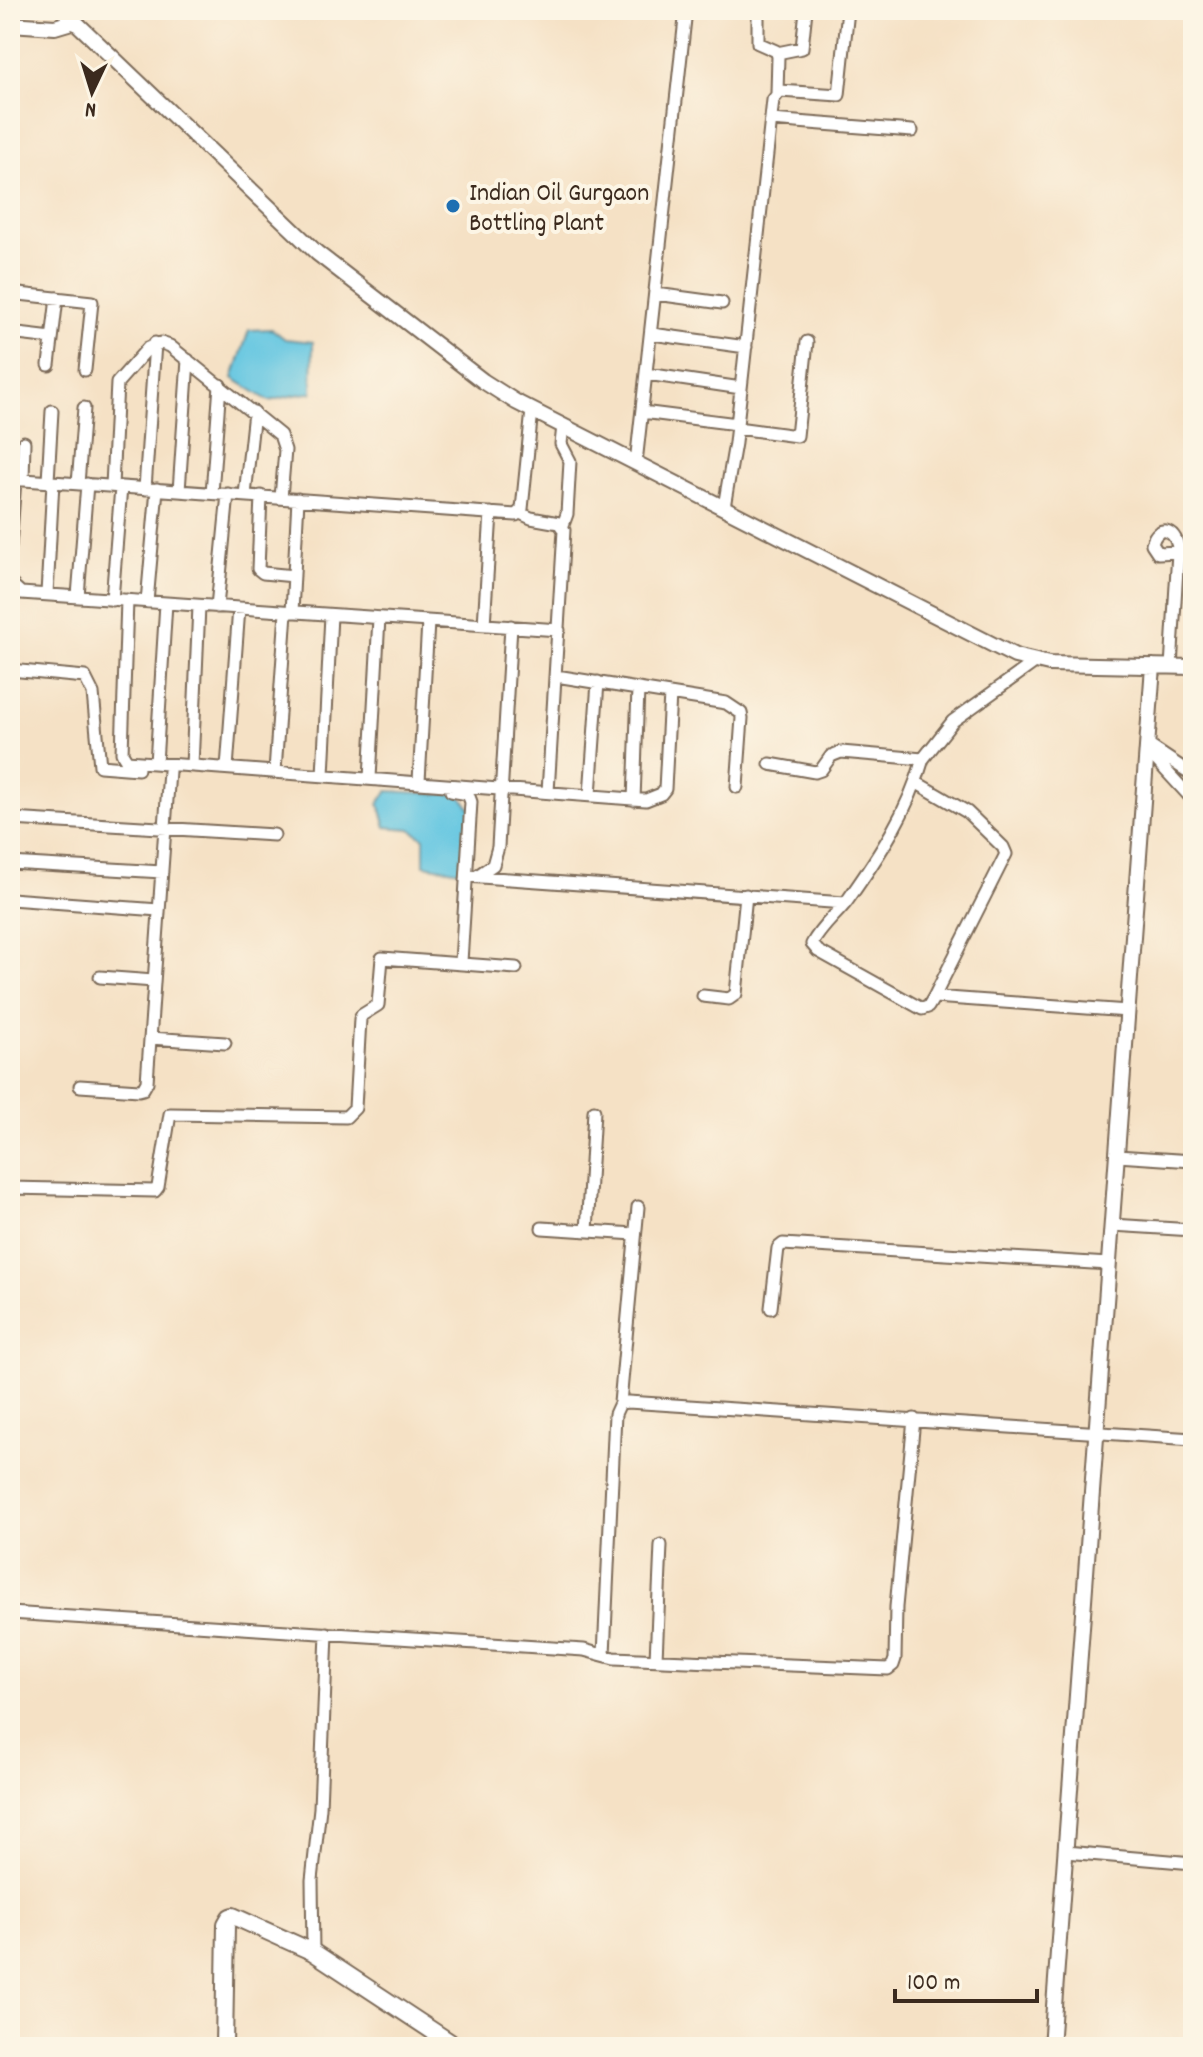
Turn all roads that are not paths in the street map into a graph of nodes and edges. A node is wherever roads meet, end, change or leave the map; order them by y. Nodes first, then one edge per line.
1 (63, 10) edge
2 (686, 10) edge
3 (758, 10) edge
4 (806, 10) edge
5 (848, 10) edge
6 (75, 21) junction
7 (10, 24) edge
8 (777, 53) junction
9 (777, 93) junction
10 (771, 120) junction
11 (912, 131) dead end
12 (10, 293) edge
13 (656, 294) junction
14 (57, 298) junction
15 (722, 303) dead end
16 (10, 333) edge
17 (652, 334) junction
18 (52, 338) junction
19 (807, 342) dead end
20 (155, 343) junction
21 (746, 347) junction
22 (188, 360) junction
23 (49, 365) dead end
24 (85, 370) dead end
25 (647, 374) junction
26 (220, 385) junction
27 (741, 388) junction
28 (84, 408) dead end
29 (532, 410) junction
30 (52, 411) dead end
31 (254, 412) junction
32 (642, 412) junction
33 (563, 426) junction
34 (737, 426) junction
35 (24, 442) dead end
36 (636, 463) junction
37 (16, 480) edge
38 (51, 482) junction
39 (83, 484) junction
40 (116, 487) junction
41 (151, 489) junction
42 (179, 491) junction
43 (212, 493) junction
44 (228, 494) junction
45 (245, 495) junction
46 (261, 496) junction
47 (281, 498) junction
48 (298, 499) junction
49 (724, 507) junction
50 (491, 513) junction
51 (520, 513) junction
52 (563, 525) junction
53 (10, 547) edge
54 (1178, 552) dead end
55 (294, 576) junction
56 (10, 583) edge
57 (47, 594) junction
58 (78, 596) junction
59 (112, 600) junction
60 (127, 600) junction
61 (147, 602) junction
62 (166, 603) junction
63 (199, 606) junction
64 (217, 607) junction
65 (239, 608) junction
66 (289, 612) junction
67 (331, 615) junction
68 (379, 618) junction
69 (428, 622) junction
70 (484, 625) junction
71 (511, 626) junction
72 (559, 630) junction
73 (1035, 662) junction
74 (1153, 666) junction
75 (1171, 667) junction
76 (1193, 667) edge
77 (10, 670) edge
78 (556, 676) junction
79 (598, 682) junction
80 (638, 689) junction
81 (670, 694) junction
82 (1147, 747) junction
83 (923, 759) junction
84 (156, 763) junction
85 (770, 764) dead end
86 (192, 766) junction
87 (227, 768) junction
88 (169, 771) junction
89 (275, 771) junction
90 (323, 775) junction
91 (1193, 775) edge
92 (370, 778) junction
93 (419, 781) junction
94 (917, 783) junction
95 (501, 787) junction
96 (737, 787) dead end
97 (548, 792) junction
98 (590, 795) junction
99 (634, 800) junction
100 (1193, 800) edge
101 (12, 819) edge
102 (165, 828) junction
103 (274, 835) dead end
104 (10, 863) edge
105 (162, 872) junction
106 (472, 876) junction
107 (746, 895) junction
108 (10, 899) edge
109 (845, 903) junction
110 (159, 910) junction
111 (461, 962) junction
112 (516, 968) dead end
113 (100, 977) dead end
114 (154, 981) junction
115 (703, 996) dead end
116 (934, 997) junction
117 (1128, 1011) junction
118 (150, 1038) junction
119 (225, 1043) dead end
120 (80, 1086) dead end
121 (594, 1111) dead end
122 (1117, 1156) junction
123 (1193, 1161) edge
124 (10, 1188) edge
125 (638, 1207) dead end
126 (1112, 1225) junction
127 (542, 1228) dead end
128 (1193, 1230) edge
129 (587, 1231) junction
130 (635, 1234) junction
131 (1109, 1264) junction
132 (771, 1308) dead end
133 (620, 1403) junction
134 (914, 1419) junction
135 (1097, 1433) junction
136 (1193, 1439) edge
137 (661, 1545) dead end
138 (10, 1613) edge
139 (327, 1633) junction
140 (604, 1655) junction
141 (656, 1659) junction
142 (1066, 1852) junction
143 (1193, 1863) edge
144 (313, 1952) junction
145 (224, 2047) edge
146 (457, 2047) edge
147 (1051, 2047) edge

1 - 6 street
2 - 13 street
3 - 8 street
4 - 8 street
5 - 9 street
6 - 7 street
6 - 29 street
8 - 9 street
9 - 10 street
10 - 11 street
10 - 21 street
12 - 14 street
13 - 15 street
13 - 17 street
14 - 18 street
14 - 24 street
16 - 18 street
17 - 21 street
17 - 25 street
18 - 23 street
19 - 34 street
20 - 22 street
20 - 40 street
20 - 41 street
21 - 27 street
22 - 26 street
22 - 42 street
25 - 27 street
25 - 32 street
26 - 31 street
26 - 43 street
27 - 34 street
28 - 39 street
29 - 33 street
29 - 51 street
30 - 38 street
31 - 45 street
31 - 47 street
32 - 34 street
32 - 36 street
33 - 36 street
33 - 52 street
34 - 49 street
35 - 37 street
36 - 49 street
37 - 38 street
37 - 53 street
38 - 39 street
38 - 57 street
39 - 40 street
39 - 58 street
40 - 41 street
40 - 59 street
41 - 42 street
41 - 61 street
42 - 43 street
43 - 44 street
44 - 45 street
44 - 64 street
45 - 46 street
46 - 47 street
46 - 55 street
47 - 48 street
48 - 50 street
48 - 55 street
49 - 73 street
50 - 51 street
50 - 70 street
51 - 52 street
52 - 72 street
54 - 75 street
55 - 66 street
56 - 57 street
57 - 58 street
58 - 59 street
59 - 60 street
60 - 61 street
60 - 84 street
61 - 62 street
62 - 63 street
62 - 84 street
63 - 64 street
63 - 86 street
64 - 65 street
65 - 66 street
65 - 87 street
66 - 67 street
66 - 89 street
67 - 68 street
67 - 90 street
68 - 69 street
68 - 92 street
69 - 70 street
69 - 93 street
70 - 71 street
71 - 72 street
71 - 95 street
72 - 78 street
73 - 74 street
73 - 83 street
74 - 75 street
74 - 82 street
75 - 76 street
77 - 88 street
78 - 79 street
78 - 97 street
79 - 80 street
79 - 98 street
80 - 81 street
80 - 99 street
81 - 96 street
81 - 99 street
82 - 91 street
82 - 100 street
82 - 117 street
83 - 85 street
83 - 94 street
84 - 86 street
86 - 87 street
87 - 89 street
88 - 102 street
88 - 106 street
89 - 90 street
90 - 92 street
92 - 93 street
93 - 95 street
94 - 109 street
94 - 116 street
95 - 97 street
95 - 106 street
97 - 98 street
98 - 99 street
101 - 102 street
102 - 103 street
102 - 105 street
104 - 105 street
105 - 110 street
106 - 107 street
106 - 111 street
107 - 109 street
107 - 115 street
108 - 110 street
109 - 116 street
110 - 114 street
111 - 112 street
111 - 124 street
113 - 114 street
114 - 118 street
116 - 117 street
117 - 122 street
118 - 119 street
118 - 120 street
121 - 129 street
122 - 123 street
122 - 126 street
125 - 130 street
126 - 128 street
126 - 131 street
127 - 129 street
129 - 130 street
130 - 133 street
131 - 132 street
131 - 135 street
133 - 134 street
133 - 140 street
134 - 135 street
134 - 141 street
135 - 136 street
135 - 142 street
137 - 141 street
138 - 139 street
139 - 140 street
139 - 144 street
140 - 141 street
142 - 143 street
142 - 147 street
144 - 145 main road
144 - 146 main road

